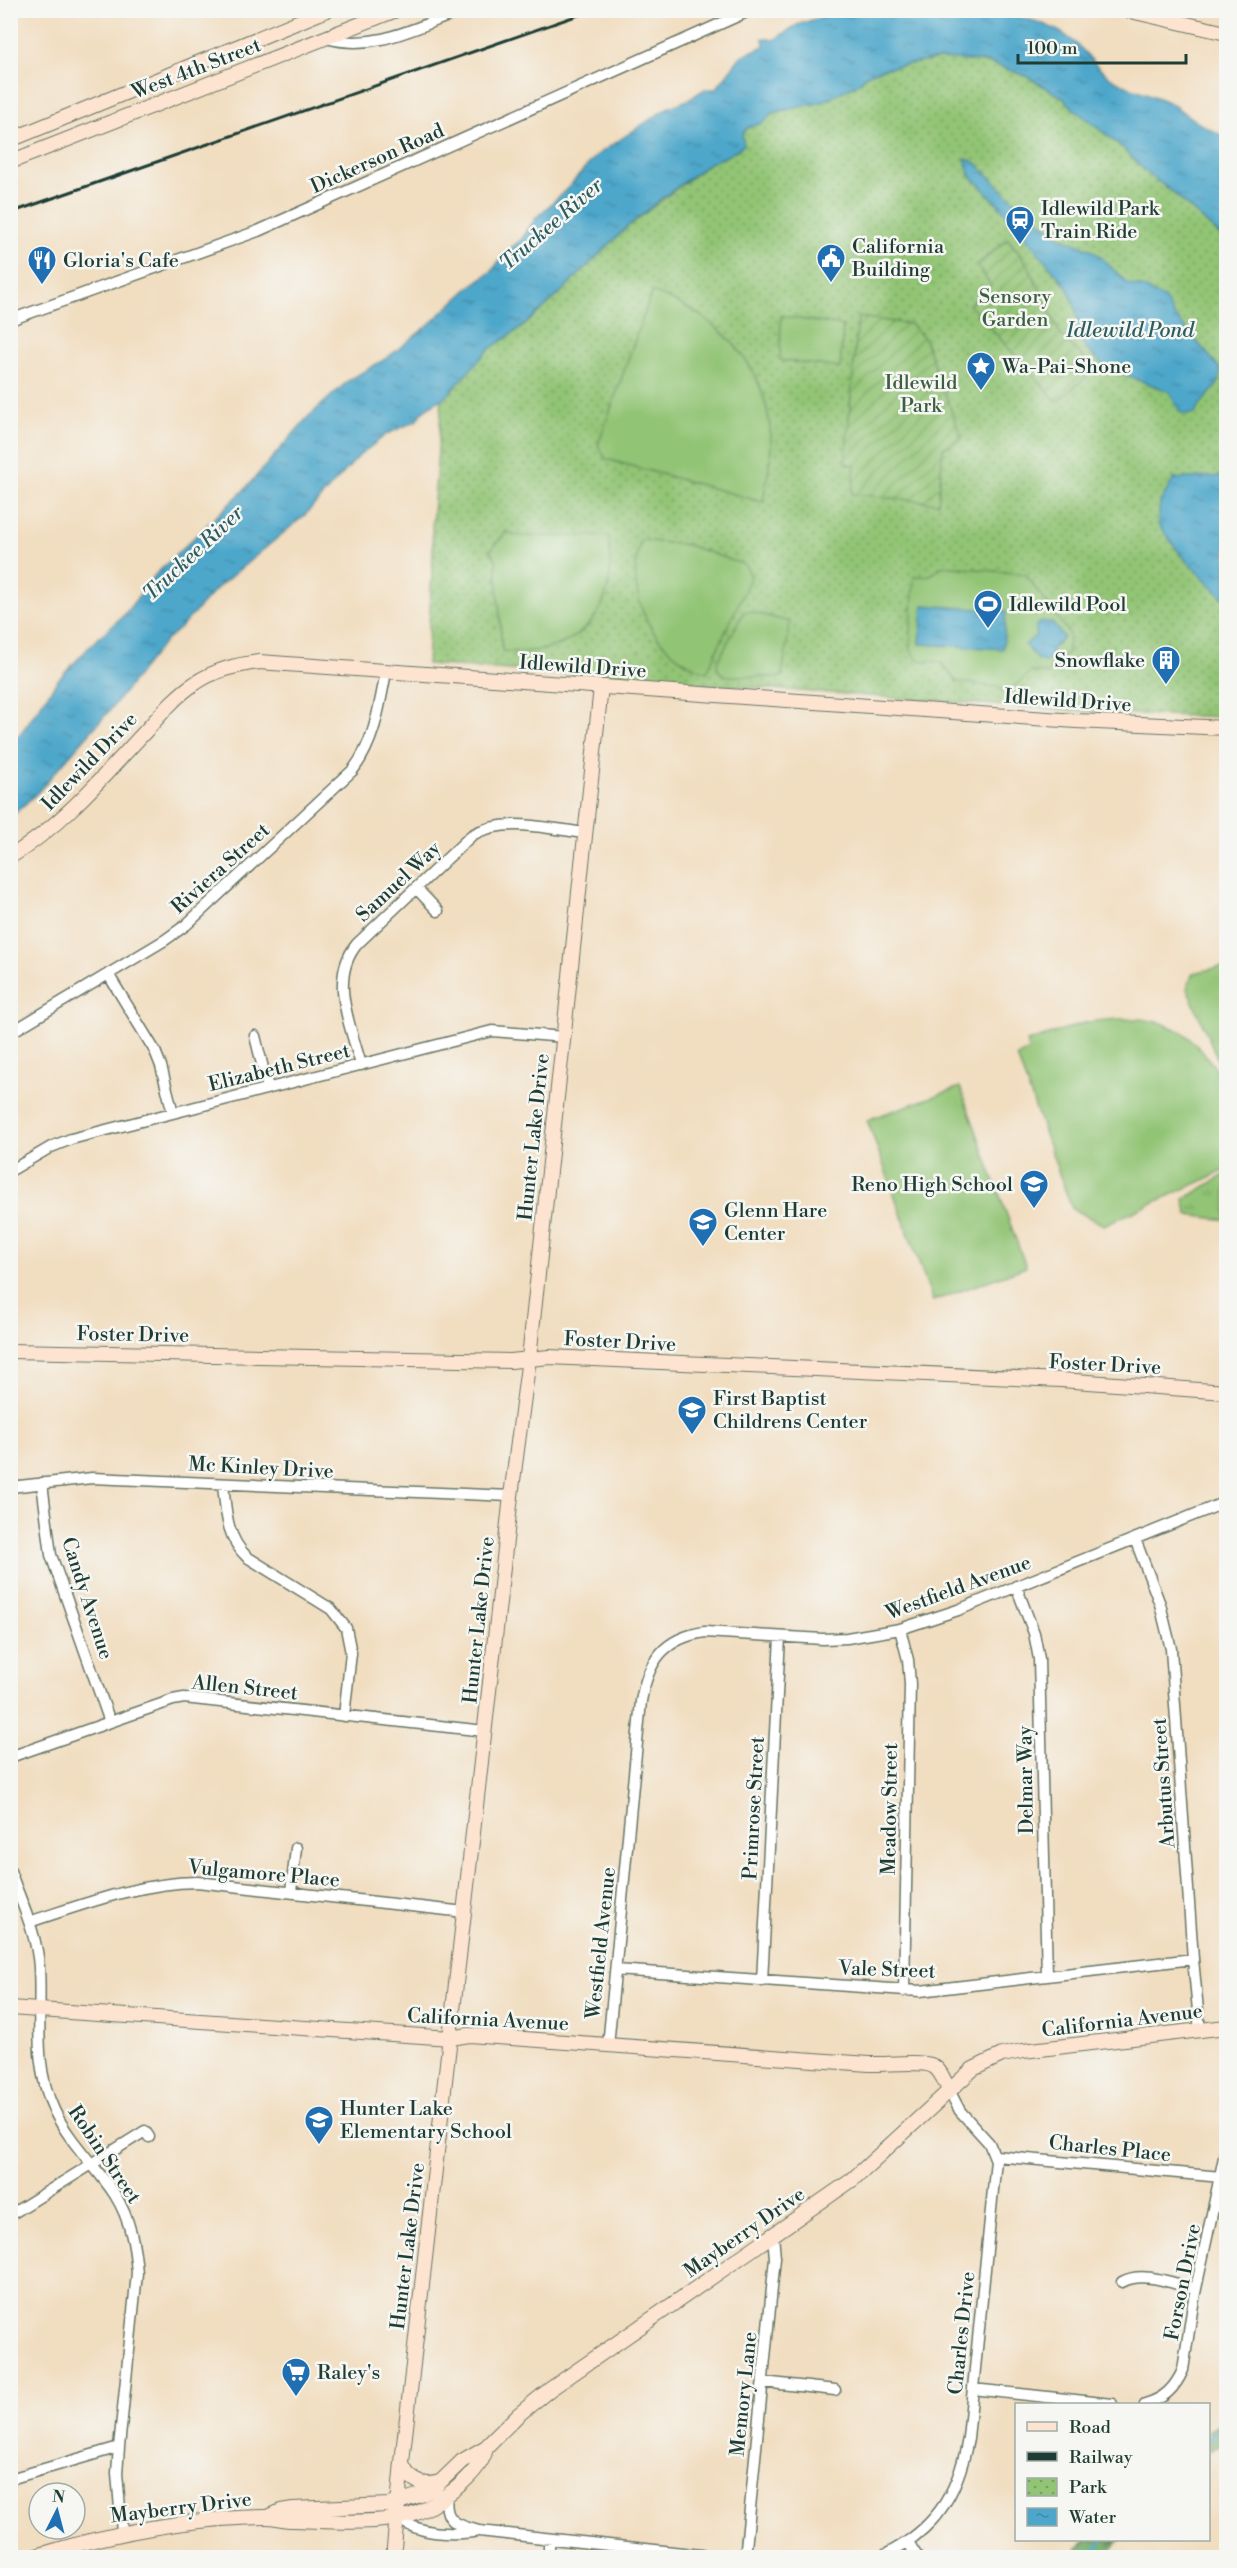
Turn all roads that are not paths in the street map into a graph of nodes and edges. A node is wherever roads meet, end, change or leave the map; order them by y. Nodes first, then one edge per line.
1 (396, 10) edge
2 (464, 10) edge
3 (751, 10) edge
4 (1126, 10) edge
5 (320, 12) edge
6 (1227, 33) edge
7 (326, 38) junction
8 (10, 140) edge
9 (10, 162) edge
10 (10, 320) edge
11 (386, 672) junction
12 (601, 687) junction
13 (1227, 728) edge
14 (585, 833) junction
15 (10, 857) edge
16 (416, 888) junction
17 (438, 911) dead end
18 (108, 974) junction
19 (10, 1033) edge
20 (255, 1036) dead end
21 (564, 1037) junction
22 (361, 1065) junction
23 (268, 1088) junction
24 (173, 1113) junction
25 (10, 1171) edge
26 (10, 1351) edge
27 (529, 1358) junction
28 (1227, 1392) edge
29 (42, 1483) junction
30 (223, 1484) junction
31 (10, 1487) edge
32 (511, 1496) junction
33 (1227, 1502) edge
34 (1135, 1539) junction
35 (1016, 1586) junction
36 (900, 1629) junction
37 (780, 1637) junction
38 (344, 1716) junction
39 (110, 1722) junction
40 (485, 1731) junction
41 (10, 1757) edge
42 (296, 1848) dead end
43 (10, 1871) edge
44 (291, 1892) junction
45 (465, 1912) junction
46 (29, 1922) junction
47 (1193, 1959) junction
48 (616, 1970) junction
49 (1047, 1976) junction
50 (762, 1981) junction
51 (904, 1991) junction
52 (10, 2008) edge
53 (38, 2009) junction
54 (1227, 2027) edge
55 (1200, 2031) junction
56 (451, 2038) junction
57 (608, 2046) junction
58 (1023, 2052) joint
59 (949, 2090) junction
60 (149, 2138) dead end
61 (1227, 2148) edge
62 (996, 2156) junction
63 (92, 2164) junction
64 (1221, 2177) junction
65 (10, 2215) edge
66 (773, 2235) junction
67 (1122, 2282) dead end
68 (1196, 2289) junction
69 (763, 2382) junction
70 (973, 2389) junction
71 (835, 2390) dead end
72 (1103, 2403) edge
73 (1147, 2403) edge
74 (119, 2446) junction
75 (486, 2447) junction
76 (402, 2462) junction
77 (10, 2480) edge
78 (443, 2480) junction
79 (447, 2495) junction
80 (398, 2503) junction
81 (268, 2517) junction
82 (397, 2518) junction
83 (479, 2531) junction
84 (122, 2532) junction
85 (549, 2539) junction
86 (908, 2542) junction
87 (30, 2558) edge
88 (393, 2558) edge
89 (549, 2558) edge
90 (729, 2558) edge
91 (745, 2558) edge
92 (879, 2558) edge
93 (918, 2558) edge

1 - 7 street, West 4th Street
2 - 7 street
3 - 10 street, Dickerson Road
4 - 6 street
5 - 7 street
5 - 8 street, West 4th Street
7 - 9 street, West 4th Street
11 - 12 street, Idlewild Drive
11 - 15 street, Idlewild Drive
11 - 18 street, Riviera Street
12 - 13 street, Idlewild Drive
12 - 14 street, Hunter Lake Drive
14 - 16 street, Samuel Way
14 - 21 street, Hunter Lake Drive
16 - 17 street
16 - 22 street, Samuel Way
18 - 19 street, Riviera Street
18 - 24 street
20 - 23 street
21 - 22 street, Elizabeth Street
21 - 27 street, Hunter Lake Drive
22 - 23 street, Elizabeth Street
23 - 24 street, Elizabeth Street
24 - 25 street, Elizabeth Street
26 - 27 street, Foster Drive
27 - 28 street, Foster Drive
27 - 32 street, Hunter Lake Drive
29 - 30 street, Mc Kinley Drive
29 - 31 street, Mc Kinley Drive
29 - 39 street, Candy Avenue
30 - 32 street, Mc Kinley Drive
30 - 38 street
32 - 40 street, Hunter Lake Drive
33 - 34 street, Westfield Avenue
34 - 35 street, Westfield Avenue
34 - 47 street, Arbutus Street
35 - 36 street, Westfield Avenue
35 - 49 street, Delmar Way
36 - 37 street, Westfield Avenue
36 - 51 street, Meadow Street
37 - 48 street, Westfield Avenue
37 - 50 street, Primrose Street
38 - 39 street, Allen Street
38 - 40 street, Allen Street
39 - 41 street, Allen Street
40 - 45 street, Hunter Lake Drive
42 - 44 street
43 - 46 street, Robin Street
44 - 45 street, Vulgamore Place
44 - 46 street, Vulgamore Place
45 - 56 street, Hunter Lake Drive
46 - 53 street, Robin Street
47 - 49 street, Vale Street
47 - 55 street, Arbutus Street
48 - 50 street, Vale Street
48 - 57 street, Westfield Avenue
49 - 51 street, Vale Street
50 - 51 street, Vale Street
52 - 53 street, California Avenue
53 - 56 street, California Avenue
53 - 63 street, Robin Street
54 - 55 street, California Avenue
55 - 58 street, California Avenue
56 - 57 street, California Avenue
56 - 76 street, Hunter Lake Drive
57 - 59 street, California Avenue
58 - 59 street, Mayberry Drive
59 - 62 street
59 - 66 street, Mayberry Drive
60 - 63 street
61 - 64 street, Forson Drive
62 - 64 street, Charles Place
62 - 70 street, Charles Drive
63 - 65 street
63 - 74 street, Robin Street
64 - 68 street, Forson Drive
66 - 69 street, Memory Lane
66 - 75 street, Mayberry Drive
67 - 68 street
68 - 73 street, Forson Drive
69 - 71 street
69 - 91 street, Memory Lane
70 - 72 street
70 - 86 street, Charles Drive
74 - 77 street
74 - 84 street, Robin Street
75 - 78 street, Mayberry Drive
75 - 79 street, Mayberry Drive
76 - 78 street
76 - 80 street, Hunter Lake Drive
78 - 80 street, Mayberry Drive
79 - 82 street, Mayberry Drive
79 - 83 street
80 - 81 street, Mayberry Drive
80 - 82 street, Hunter Lake Drive
81 - 82 street, Mayberry Drive
81 - 84 street, Mayberry Drive
82 - 83 street
82 - 88 street, Hunter Lake Drive
83 - 85 street
84 - 87 street, Mayberry Drive
85 - 89 street
85 - 90 street
86 - 92 street, Charles Drive
86 - 93 street

